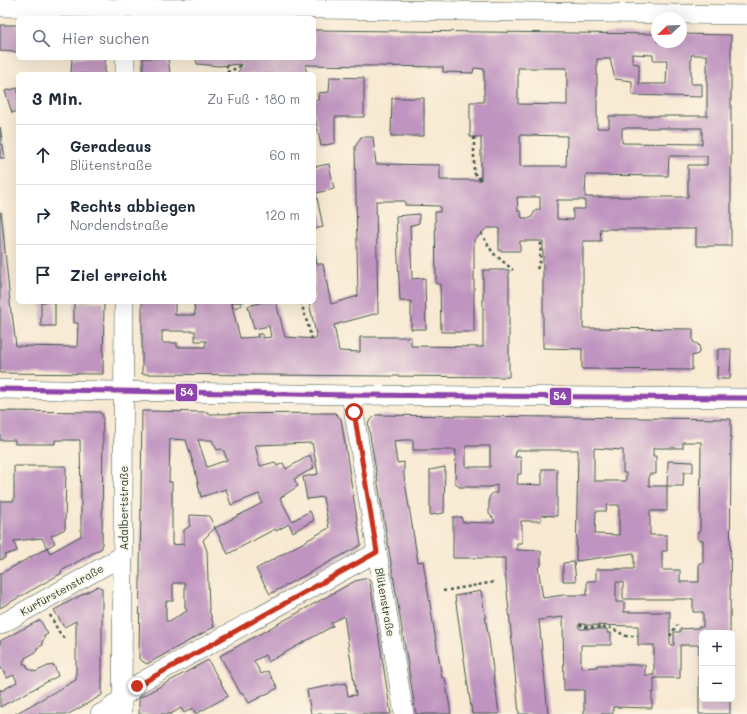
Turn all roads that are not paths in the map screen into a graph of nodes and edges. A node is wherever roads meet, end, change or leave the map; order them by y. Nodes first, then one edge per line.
1 (0, 7) edge
2 (125, 9) edge
3 (747, 15) edge
4 (125, 60) edge
5 (125, 72) edge
6 (124, 304) edge
7 (0, 389) edge
8 (124, 391) junction
9 (351, 395) junction
10 (747, 398) edge
11 (377, 552) junction
12 (124, 555) junction
13 (0, 625) edge
14 (122, 706) edge
15 (100, 714) edge
16 (404, 714) edge

1 - 2 street
2 - 3 street
4 - 5 street
6 - 8 street, Adalbertstraße
7 - 8 street
8 - 9 street
8 - 12 street, Adalbertstraße
9 - 10 street
9 - 11 street, Blütenstraße
11 - 14 street
11 - 16 street, Blütenstraße
12 - 13 street, Kurfürstenstraße
12 - 14 street, Adalbertstraße
14 - 15 street

